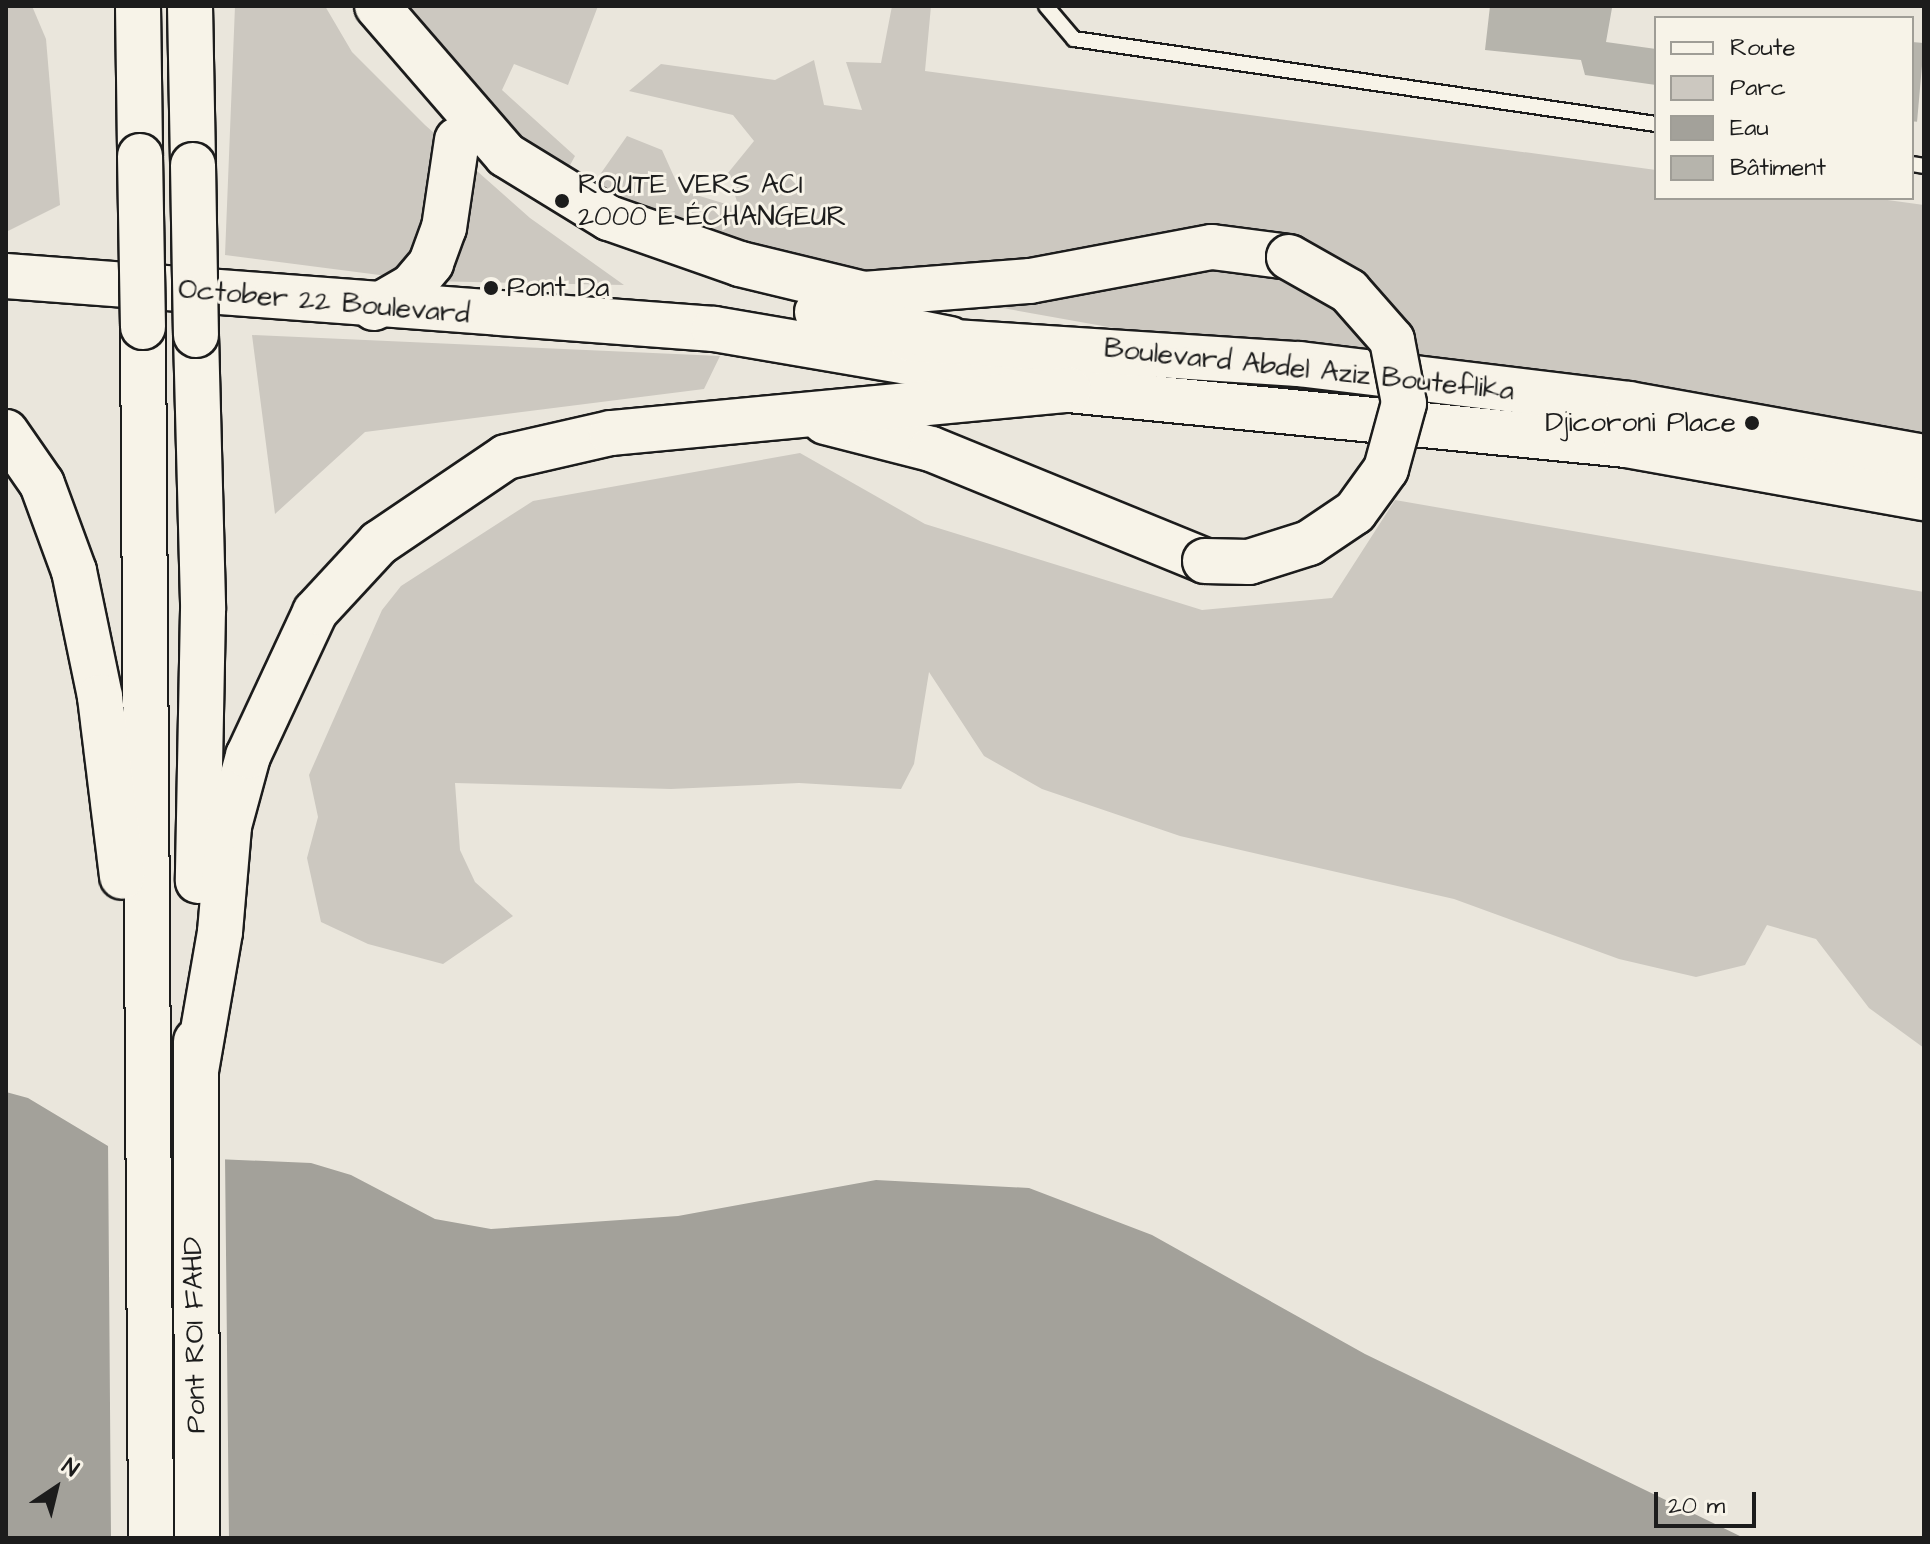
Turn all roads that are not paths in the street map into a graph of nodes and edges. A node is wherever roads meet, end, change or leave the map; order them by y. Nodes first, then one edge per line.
1 (110, 6) edge
2 (138, 6) edge
3 (190, 6) edge
4 (359, 6) edge
5 (377, 6) edge
6 (1046, 6) edge
7 (1654, 124) edge
8 (457, 140) junction
9 (140, 150) junction
10 (6, 276) edge
11 (374, 308) junction
12 (784, 339) junction
13 (950, 339) junction
14 (1069, 390) junction
15 (775, 414) junction
16 (6, 432) edge
17 (1924, 457) edge
18 (1924, 498) edge
19 (147, 1042) junction
20 (196, 1071) junction
21 (151, 1538) edge
22 (197, 1538) edge

1 - 9 main road
2 - 9 main road
3 - 20 main road, bridge
4 - 8 main road
5 - 15 main road, bridge
6 - 7 lane
8 - 11 main road
8 - 13 main road
9 - 19 main road, bridge
10 - 11 main road, October 22 Boulevard
11 - 12 main road, October 22 Boulevard
12 - 13 main road, Boulevard Abdel Aziz Bouteflika
12 - 14 main road, October 22 Boulevard
13 - 17 main road, Boulevard Abdel Aziz Bouteflika
14 - 15 main road
14 - 18 main road, Boulevard Abdel Aziz Bouteflika
15 - 20 main road
16 - 19 main road
19 - 21 main road
20 - 22 main road, Pont ROI FAHD

